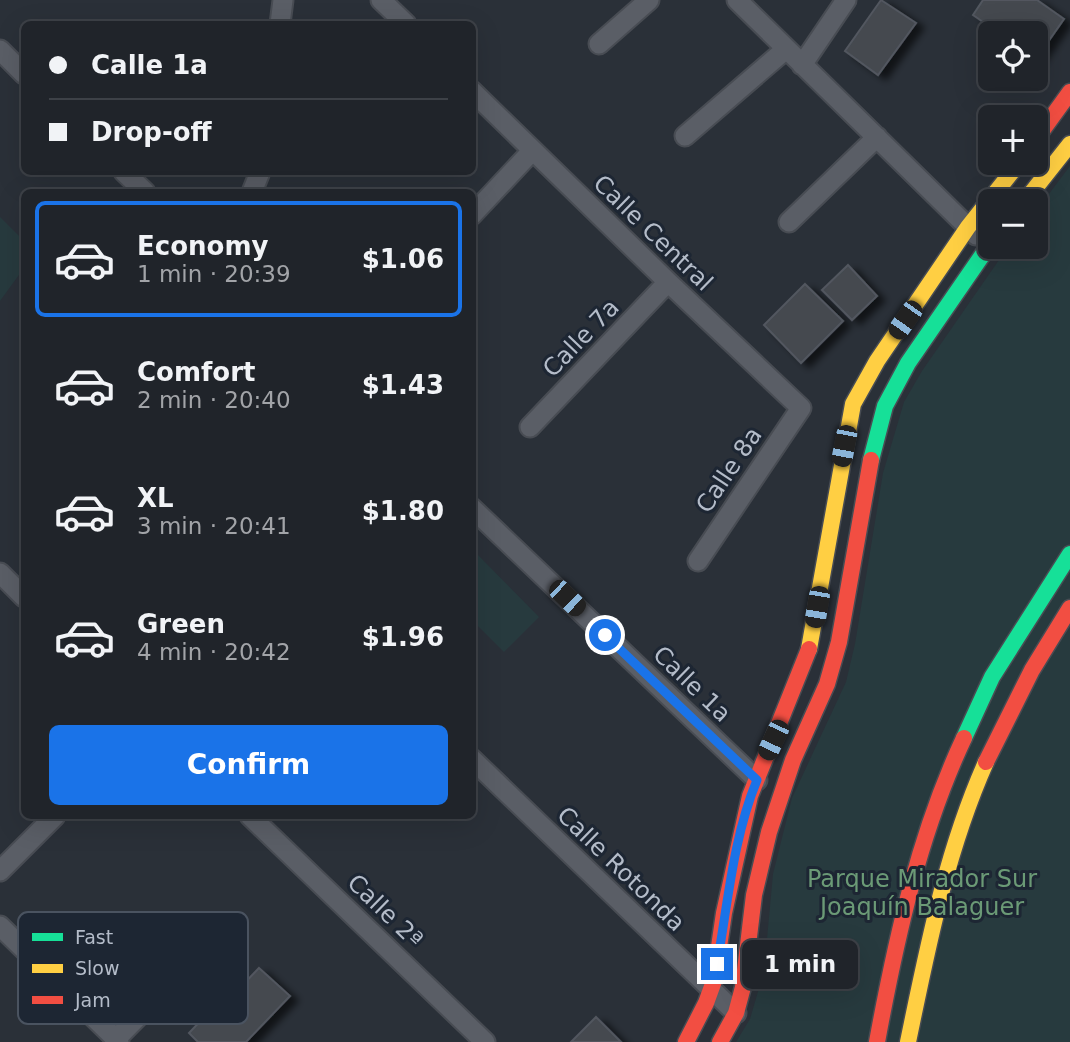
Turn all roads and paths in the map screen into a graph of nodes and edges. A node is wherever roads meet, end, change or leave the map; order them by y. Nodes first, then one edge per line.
1 (283, 0) edge
2 (381, 0) edge
3 (649, 0) edge
4 (737, 0) edge
5 (846, 0) edge
6 (280, 21) edge
7 (403, 21) edge
8 (599, 44) dead end
9 (786, 49) junction
10 (0, 50) edge
11 (802, 65) junction
12 (21, 71) edge
13 (1070, 92) edge
14 (476, 95) edge
15 (1048, 122) edge
16 (685, 136) dead end
17 (877, 137) junction
18 (1070, 144) edge
19 (532, 151) junction
20 (127, 175) edge
21 (1009, 175) edge
22 (142, 189) edge
23 (1034, 189) edge
24 (476, 211) edge
25 (789, 222) dead end
26 (968, 228) junction
27 (978, 237) edge
28 (980, 259) edge
29 (668, 282) junction
30 (801, 408) joint
31 (530, 427) dead end
32 (476, 512) edge
33 (1070, 554) edge
34 (698, 561) dead end
35 (0, 573) edge
36 (21, 594) edge
37 (1070, 608) edge
38 (476, 763) edge
39 (757, 780) junction
40 (52, 819) edge
41 (253, 819) edge
42 (0, 871) edge
43 (0, 926) edge
44 (18, 944) edge
45 (711, 991) junction
46 (736, 1013) junction
47 (101, 1024) edge
48 (133, 1024) edge
49 (117, 1040) edge
50 (485, 1042) edge
51 (686, 1042) edge
52 (720, 1042) edge
53 (877, 1042) edge
54 (908, 1042) edge

1 - 6 street
2 - 7 street
3 - 8 street
4 - 9 street
5 - 11 street
9 - 11 street
9 - 16 street
10 - 12 street
11 - 17 street
13 - 15 street
14 - 19 street, Calle Central
17 - 25 street
17 - 26 street
18 - 23 street
19 - 24 street
19 - 29 street, Calle Central
20 - 22 street
21 - 26 street
26 - 27 street
26 - 39 street
28 - 46 street
29 - 30 street, Calle Central
29 - 31 street, Calle 7a
30 - 34 street, Calle 8a
32 - 39 street, Calle 1a
33 - 53 street
35 - 36 street
37 - 54 street
38 - 45 street, Calle Rotonda
39 - 45 street
40 - 42 street
41 - 50 street, Calle 2ª
43 - 44 street
45 - 46 street, Calle Rotonda
45 - 51 street
46 - 52 street
47 - 49 street
48 - 49 street

